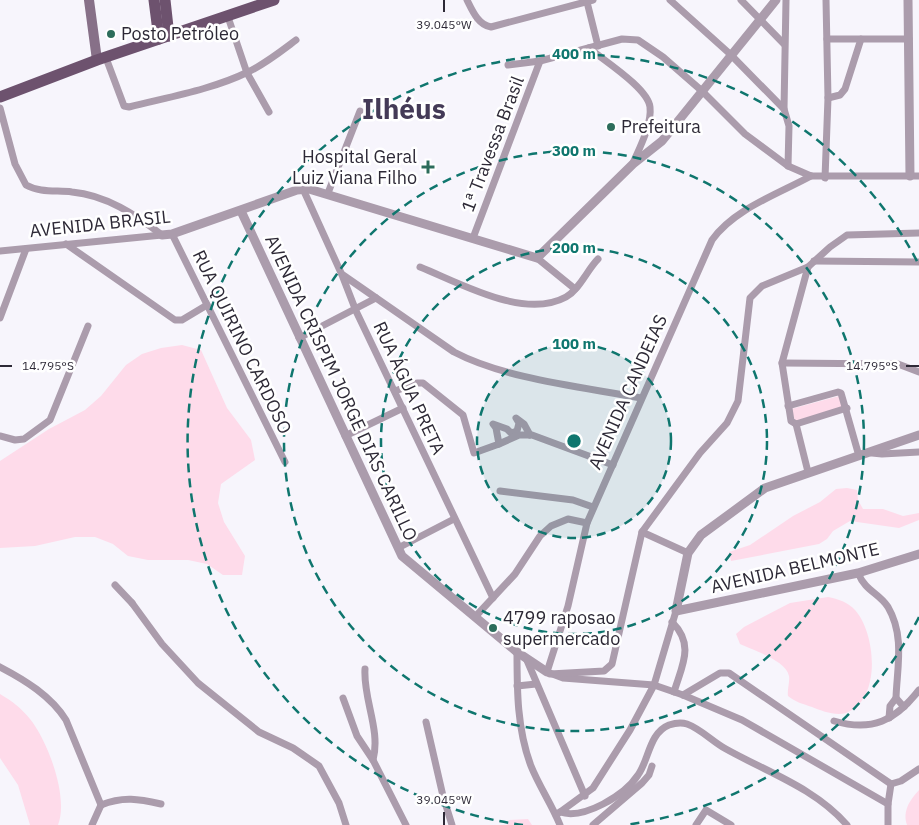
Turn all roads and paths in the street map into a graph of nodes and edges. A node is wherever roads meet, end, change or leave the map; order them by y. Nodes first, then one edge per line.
1 (89, 0) edge
2 (154, 0) edge
3 (165, 0) edge
4 (274, 0) edge
5 (467, 0) edge
6 (670, 0) edge
7 (741, 0) edge
8 (776, 0) edge
9 (786, 0) edge
10 (826, 0) edge
11 (908, 0) edge
12 (590, 1) edge
13 (228, 17) junction
14 (760, 18) junction
15 (164, 38) junction
16 (861, 39) junction
17 (908, 39) junction
18 (296, 40) dead end
19 (827, 40) junction
20 (784, 44) junction
21 (598, 46) junction
22 (589, 48) junction
23 (730, 54) junction
24 (101, 59) junction
25 (540, 61) junction
26 (508, 65) dead end
27 (247, 73) junction
28 (702, 91) junction
29 (0, 98) edge
30 (828, 98) junction
31 (0, 108) edge
32 (784, 109) junction
33 (360, 111) dead end
34 (269, 112) dead end
35 (633, 164) junction
36 (788, 166) junction
37 (811, 176) junction
38 (914, 176) edge
39 (826, 178) junction
40 (303, 189) junction
41 (328, 193) junction
42 (241, 211) junction
43 (919, 233) edge
44 (172, 234) junction
45 (162, 235) junction
46 (473, 238) junction
47 (66, 244) junction
48 (26, 249) junction
49 (0, 251) edge
50 (537, 258) junction
51 (598, 259) dead end
52 (814, 261) junction
53 (919, 262) edge
54 (420, 267) dead end
55 (808, 267) junction
56 (342, 275) junction
57 (575, 289) junction
58 (376, 298) junction
59 (207, 305) junction
60 (356, 311) junction
61 (0, 318) edge
62 (88, 326) dead end
63 (299, 338) junction
64 (782, 363) junction
65 (919, 372) edge
66 (395, 391) junction
67 (640, 398) junction
68 (788, 406) junction
69 (403, 408) junction
70 (847, 408) junction
71 (796, 424) junction
72 (530, 435) junction
73 (919, 435) edge
74 (0, 436) edge
75 (345, 436) junction
76 (499, 444) junction
77 (919, 452) edge
78 (872, 453) junction
79 (859, 456) junction
80 (284, 462) dead end
81 (613, 465) junction
82 (808, 472) junction
83 (500, 491) dead end
84 (593, 507) junction
85 (454, 519) junction
86 (587, 523) junction
87 (642, 532) junction
88 (398, 548) junction
89 (688, 553) junction
90 (919, 554) edge
91 (858, 573) junction
92 (115, 585) dead end
93 (493, 598) junction
94 (676, 611) junction
95 (475, 617) junction
96 (672, 622) junction
97 (517, 652) junction
98 (526, 658) junction
99 (0, 667) edge
100 (365, 669) dead end
101 (548, 673) junction
102 (536, 684) junction
103 (517, 686) junction
104 (654, 686) junction
105 (919, 690) edge
106 (674, 692) junction
107 (683, 695) junction
108 (343, 698) dead end
109 (896, 698) junction
110 (904, 707) junction
111 (889, 718) junction
112 (834, 721) dead end
113 (426, 722) dead end
114 (372, 760) junction
115 (652, 766) dead end
116 (919, 770) edge
117 (891, 784) junction
118 (585, 796) junction
119 (161, 804) dead end
120 (888, 804) junction
121 (101, 805) junction
122 (558, 814) junction
123 (92, 825) edge
124 (346, 825) edge
125 (406, 825) edge
126 (452, 825) edge
127 (560, 825) edge
128 (592, 825) edge
129 (696, 825) edge
130 (731, 825) edge
131 (847, 825) edge
132 (888, 825) edge

1 - 24 main road
2 - 15 main road
3 - 15 main road
4 - 13 main road
5 - 12 street
6 - 23 street
7 - 14 street
8 - 14 street
9 - 20 street
10 - 19 street
11 - 17 street
12 - 21 street
13 - 15 main road
13 - 27 street
14 - 20 street
14 - 23 street
15 - 24 main road
16 - 17 street
16 - 19 street
16 - 30 street
17 - 38 street
18 - 27 street
19 - 30 street
20 - 32 street
21 - 22 street
21 - 28 street
22 - 25 street
22 - 35 street
23 - 28 street
23 - 32 street
24 - 27 street
24 - 29 main road
25 - 26 street
25 - 46 street, 1ª Travessa Brasil
27 - 34 street
28 - 35 street
28 - 36 street
30 - 39 street
31 - 45 street
32 - 36 street
33 - 41 street
35 - 50 street
36 - 37 street
37 - 39 street
37 - 67 street, AVENIDA CANDEIAS
38 - 39 street
40 - 41 street, AVENIDA BRASIL
40 - 42 street, AVENIDA BRASIL
40 - 56 street, RUA ÁGUA PRETA
41 - 46 street, AVENIDA BRASIL
42 - 44 street, AVENIDA BRASIL
42 - 63 street, AVENIDA CRISPIM JORGE DIAS CARILLO
43 - 52 street
44 - 45 street, AVENIDA BRASIL
44 - 59 street, RUA QUIRINO CARDOSO
45 - 47 street, AVENIDA BRASIL
46 - 50 street, AVENIDA BRASIL
47 - 48 street, AVENIDA BRASIL
47 - 59 street
48 - 49 street, AVENIDA BRASIL
48 - 61 street
50 - 57 street
51 - 57 street
52 - 53 street
52 - 55 street
54 - 57 street
55 - 64 street
55 - 87 street
56 - 58 street
56 - 60 street, RUA ÁGUA PRETA
58 - 60 street
58 - 67 street
59 - 80 street, RUA QUIRINO CARDOSO
60 - 63 street
60 - 66 street, RUA ÁGUA PRETA
62 - 74 street
63 - 75 street, AVENIDA CRISPIM JORGE DIAS CARILLO
64 - 65 street
64 - 68 street
66 - 69 street, RUA ÁGUA PRETA
66 - 76 street
67 - 81 street, AVENIDA CANDEIAS
68 - 70 street
68 - 71 street
69 - 75 street
69 - 85 street, RUA ÁGUA PRETA
70 - 71 street
70 - 79 street
71 - 82 street
72 - 76 street
72 - 76 street
72 - 81 street
73 - 78 street
75 - 88 street, AVENIDA CRISPIM JORGE DIAS CARILLO
77 - 78 street
78 - 79 street
79 - 82 street
81 - 84 street, AVENIDA CANDEIAS
82 - 89 street
83 - 84 street
84 - 86 street, AVENIDA CANDEIAS
85 - 88 street
85 - 93 street, RUA ÁGUA PRETA
86 - 93 street
86 - 101 street, AVENIDA CANDEIAS
87 - 89 street
87 - 101 street
88 - 95 street, AVENIDA CRISPIM JORGE DIAS CARILLO
89 - 94 street
90 - 91 street, AVENIDA BELMONTE
91 - 94 street, AVENIDA BELMONTE
91 - 109 street
92 - 124 street
93 - 95 street
94 - 96 street
95 - 97 street, AVENIDA CRISPIM JORGE DIAS CARILLO
96 - 104 street
96 - 106 street
97 - 98 street, AVENIDA CRISPIM JORGE DIAS CARILLO
97 - 103 street
98 - 101 street, AVENIDA CRISPIM JORGE DIAS CARILLO
98 - 102 street
99 - 121 street
100 - 114 street
101 - 104 street, AVENIDA CRISPIM JORGE DIAS CARILLO
102 - 103 street
102 - 118 street
103 - 122 street
104 - 106 street, AVENIDA CRISPIM JORGE DIAS CARILLO
104 - 118 street
105 - 110 street
106 - 107 street, AVENIDA CRISPIM JORGE DIAS CARILLO
107 - 117 street
107 - 120 street, AVENIDA CRISPIM JORGE DIAS CARILLO
108 - 114 street
109 - 110 street
109 - 111 street
110 - 111 street
111 - 112 street
113 - 126 street
114 - 125 street
115 - 128 street
116 - 117 street
117 - 120 street
118 - 122 street
119 - 121 street
120 - 132 street
121 - 123 street
122 - 127 street
122 - 131 street
129 - 130 street

